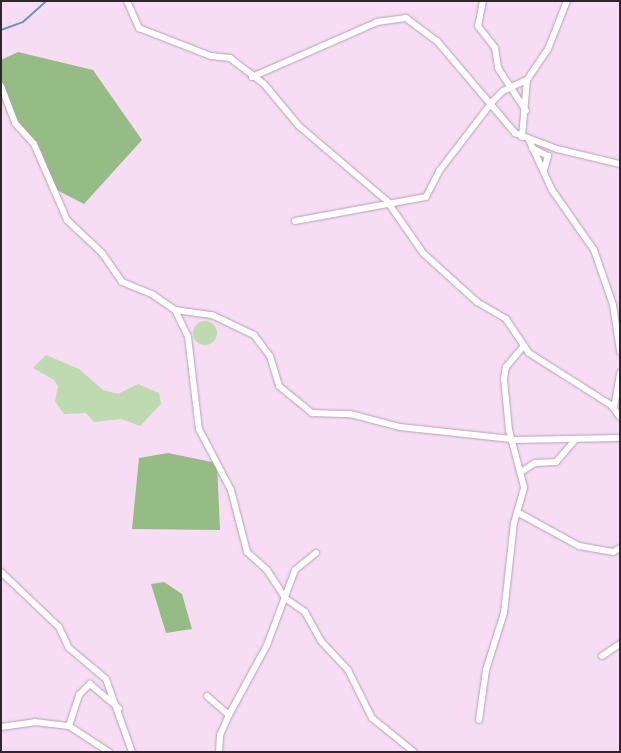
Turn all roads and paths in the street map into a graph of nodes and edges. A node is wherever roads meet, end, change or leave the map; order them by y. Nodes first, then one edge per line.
1 (127, 1) edge
2 (483, 1) edge
3 (567, 1) edge
4 (252, 77) junction
5 (527, 80) junction
6 (1, 86) edge
7 (510, 88) junction
8 (491, 106) junction
9 (526, 111) junction
10 (522, 137) junction
11 (529, 140) junction
12 (620, 164) edge
13 (391, 206) junction
14 (295, 221) dead end
15 (175, 310) junction
16 (522, 347) junction
17 (620, 351) edge
18 (620, 373) edge
19 (614, 408) junction
20 (620, 417) edge
21 (620, 438) edge
22 (511, 439) junction
23 (574, 441) junction
24 (521, 472) junction
25 (517, 512) junction
26 (620, 548) edge
27 (316, 553) dead end
28 (1, 572) edge
29 (285, 598) junction
30 (620, 644) edge
31 (602, 656) dead end
32 (207, 696) dead end
33 (119, 708) junction
34 (229, 716) junction
35 (479, 720) dead end
36 (69, 726) junction
37 (1, 727) edge
38 (109, 752) edge
39 (132, 752) edge
40 (219, 752) edge
41 (414, 752) edge

1 - 4 street
2 - 7 street
3 - 5 street
4 - 8 street
4 - 13 street
5 - 7 street
5 - 9 street
6 - 15 street
7 - 8 street
7 - 9 street
8 - 10 street
8 - 13 street
9 - 10 street
10 - 11 street
11 - 12 street
11 - 17 street
13 - 14 street
13 - 16 street
15 - 22 street
15 - 29 street
16 - 19 street
16 - 22 street
18 - 19 street
19 - 20 street
21 - 23 street
22 - 23 street
22 - 24 street
23 - 24 street
24 - 25 street
25 - 26 street
25 - 35 street
27 - 29 street
28 - 33 street
29 - 34 street
29 - 41 street
30 - 31 street
32 - 34 street
33 - 36 street
33 - 39 street
34 - 40 street
36 - 37 street
36 - 38 street

